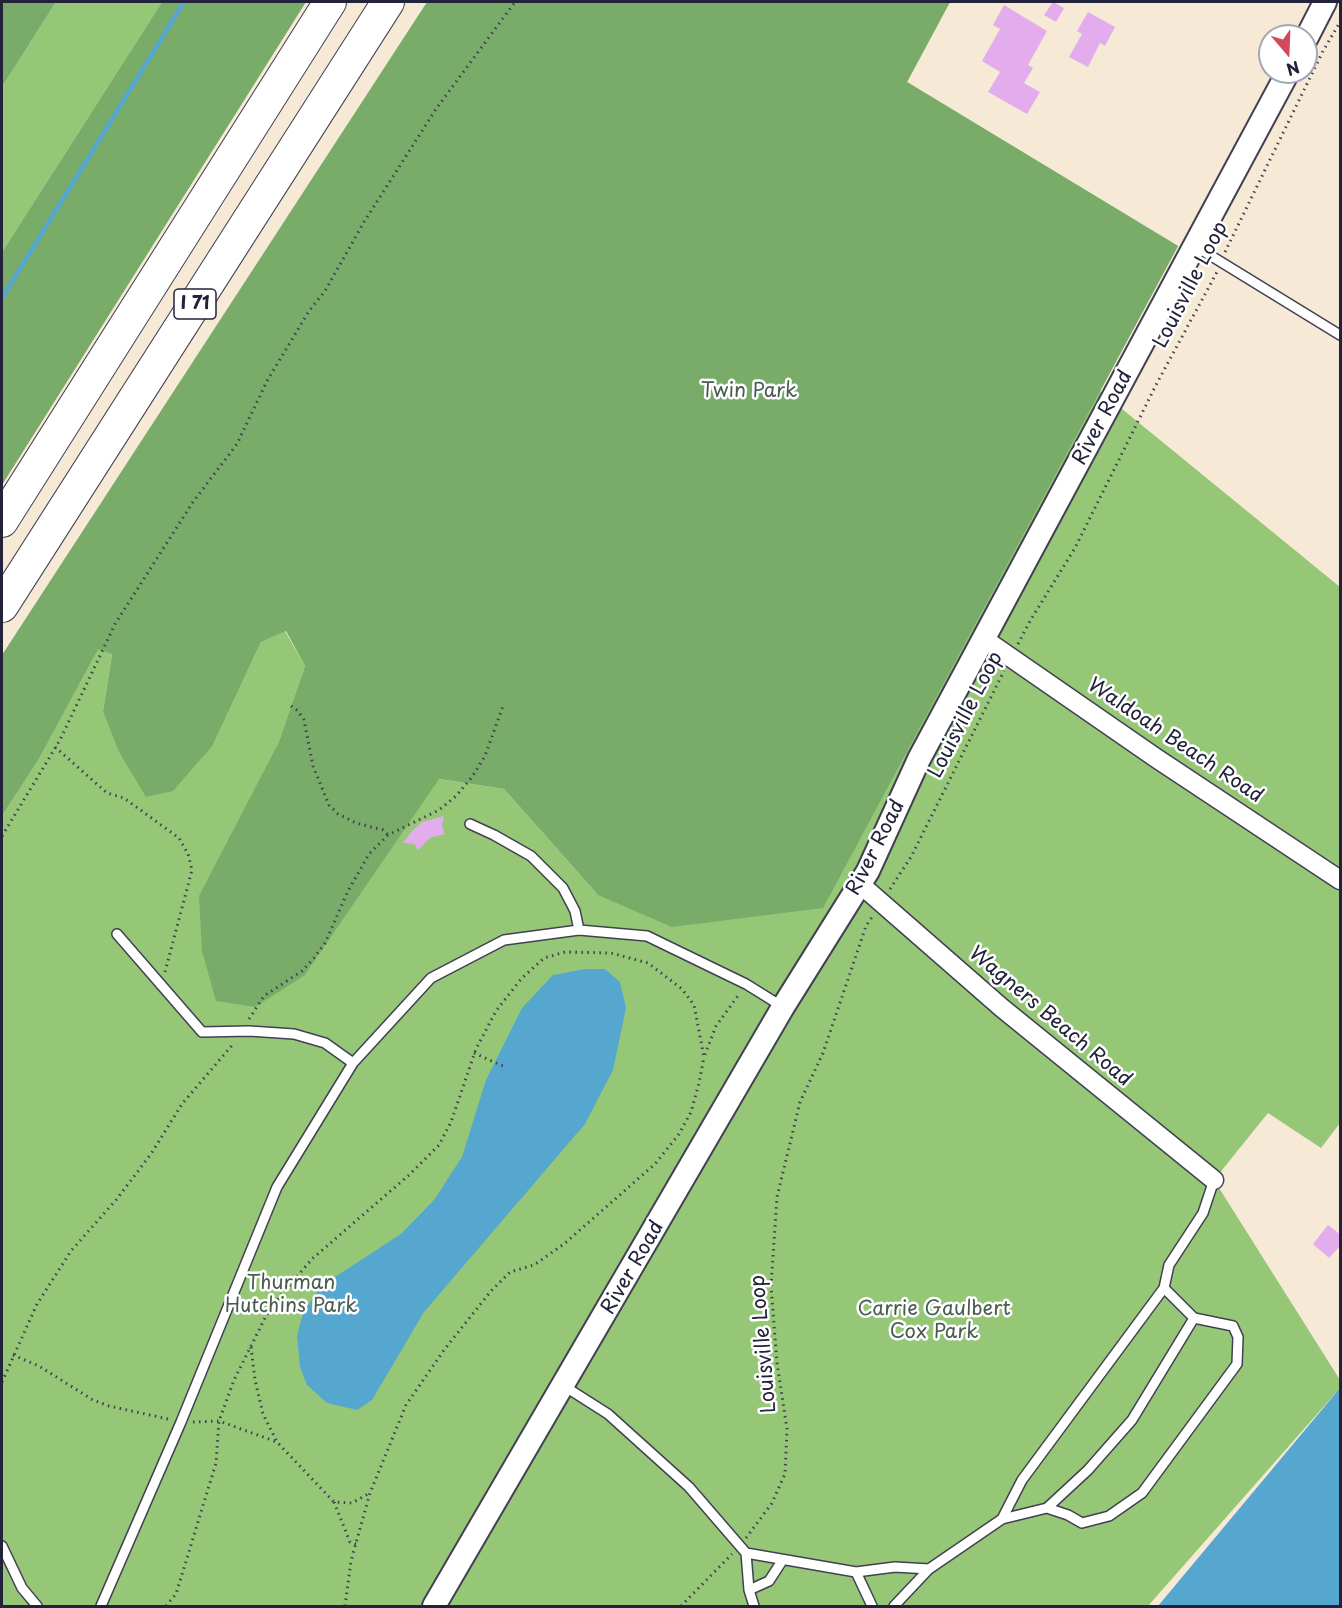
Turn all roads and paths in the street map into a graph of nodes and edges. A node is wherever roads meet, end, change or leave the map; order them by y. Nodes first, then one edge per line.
1 (330, 2) edge
2 (388, 2) edge
3 (515, 2) edge
4 (1325, 2) edge
5 (1341, 22) edge
6 (1314, 24) edge
7 (1282, 84) edge
8 (1195, 246) junction
9 (1221, 261) junction
10 (1341, 334) edge
11 (2, 520) edge
12 (2, 606) edge
13 (984, 639) junction
14 (1011, 658) junction
15 (291, 706) dead end
16 (55, 747) junction
17 (470, 824) dead end
18 (388, 835) dead end
19 (2, 836) edge
20 (1341, 880) edge
21 (860, 884) junction
22 (882, 902) junction
23 (579, 930) junction
24 (117, 934) dead end
25 (746, 984) junction
26 (162, 985) junction
27 (783, 1007) junction
28 (474, 1053) junction
29 (704, 1057) junction
30 (353, 1063) junction
31 (505, 1067) dead end
32 (1214, 1180) joint
33 (1164, 1288) junction
34 (1194, 1318) junction
35 (251, 1345) junction
36 (13, 1355) dead end
37 (564, 1386) junction
38 (219, 1421) junction
39 (182, 1422) junction
40 (277, 1442) junction
41 (370, 1493) junction
42 (334, 1502) junction
43 (1047, 1508) junction
44 (1002, 1519) junction
45 (356, 1545) junction
46 (2, 1546) edge
47 (743, 1550) junction
48 (782, 1561) junction
49 (929, 1569) junction
50 (856, 1572) junction
51 (749, 1590) junction
52 (37, 1606) edge
53 (101, 1606) edge
54 (166, 1606) edge
55 (345, 1606) edge
56 (434, 1606) edge
57 (681, 1606) edge
58 (754, 1606) edge
59 (872, 1606) edge
60 (894, 1606) edge

1 - 11 highway, I 71
2 - 12 highway, I 71
3 - 16 path
4 - 6 street
5 - 9 path, Louisville Loop
7 - 8 street, River Road
8 - 9 lane
8 - 13 street, River Road
9 - 10 lane
9 - 14 path, Louisville Loop
13 - 14 street, Waldoah Beach Road
13 - 21 street, River Road
14 - 20 street, Waldoah Beach Road
14 - 22 path, Louisville Loop
15 - 18 path
16 - 19 path
16 - 26 path
17 - 23 lane
21 - 22 street, Wagners Beach Road
21 - 27 street, River Road
22 - 32 street, Wagners Beach Road
22 - 47 path, Louisville Loop
23 - 25 lane
23 - 30 lane
24 - 26 lane
25 - 27 lane
25 - 29 path
26 - 30 lane
27 - 37 street, River Road
28 - 29 path
28 - 31 path
28 - 35 path
29 - 41 path
30 - 39 lane
32 - 33 lane
33 - 34 lane
33 - 44 lane
34 - 43 lane
34 - 43 lane
35 - 38 path
35 - 40 path
36 - 39 path
37 - 47 lane
37 - 56 street, River Road
38 - 39 path
38 - 40 path
38 - 54 path
39 - 53 lane
40 - 42 path
41 - 42 path
41 - 45 path
42 - 45 path
43 - 44 lane
44 - 49 lane
45 - 55 path
46 - 52 lane
47 - 48 lane
47 - 51 lane
47 - 57 path, Louisville Loop
48 - 50 lane
48 - 51 lane
49 - 50 lane
49 - 60 lane
50 - 59 lane
51 - 58 lane

